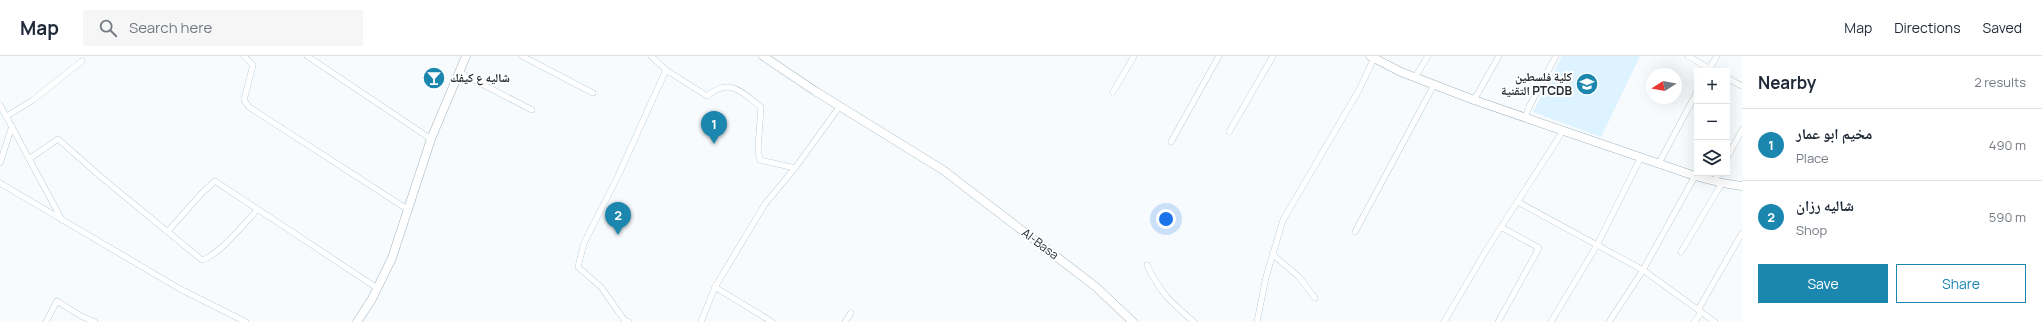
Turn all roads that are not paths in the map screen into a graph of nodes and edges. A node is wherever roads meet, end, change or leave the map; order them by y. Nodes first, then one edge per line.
1 (244, 56) edge
2 (308, 56) edge
3 (466, 56) edge
4 (522, 56) edge
5 (651, 56) edge
6 (763, 56) edge
7 (1134, 56) edge
8 (1219, 56) edge
9 (1273, 56) edge
10 (1428, 56) edge
11 (1499, 56) edge
12 (1556, 56) edge
13 (1688, 56) edge
14 (1717, 56) edge
15 (1373, 57) edge
16 (82, 61) dead end
17 (1707, 68) edge
18 (1711, 68) edge
19 (666, 70) junction
20 (459, 72) junction
21 (1414, 77) junction
22 (1730, 80) edge
23 (1434, 85) junction
24 (1742, 86) edge
25 (1113, 92) dead end
26 (593, 93) dead end
27 (1694, 98) edge
28 (1474, 100) junction
29 (0, 105) edge
30 (840, 106) junction
31 (532, 110) dead end
32 (7, 116) junction
33 (1525, 118) junction
34 (12, 126) junction
35 (1742, 130) edge
36 (1563, 131) junction
37 (1229, 132) dead end
38 (431, 139) junction
39 (1171, 142) dead end
40 (1730, 152) edge
41 (1641, 157) junction
42 (29, 158) junction
43 (0, 163) edge
44 (1659, 163) junction
45 (795, 168) junction
46 (1694, 175) edge
47 (1696, 176) joint
48 (1719, 176) edge
49 (1718, 182) junction
50 (0, 183) edge
51 (1742, 186) edge
52 (1518, 202) junction
53 (407, 209) junction
54 (257, 210) junction
55 (62, 220) junction
56 (1501, 227) junction
57 (168, 231) junction
58 (1355, 232) dead end
59 (1742, 233) edge
60 (1597, 245) junction
61 (1681, 252) dead end
62 (1272, 254) junction
63 (1147, 265) dead end
64 (1643, 270) junction
65 (715, 287) junction
66 (377, 288) junction
67 (1316, 298) dead end
68 (1699, 312) junction
69 (851, 313) dead end
70 (81, 316) junction
71 (1612, 321) edge
72 (46, 322) edge
73 (77, 322) edge
74 (95, 322) edge
75 (246, 322) edge
76 (357, 322) edge
77 (626, 322) edge
78 (701, 322) edge
79 (772, 322) edge
80 (845, 322) edge
81 (1133, 322) edge
82 (1194, 322) edge
83 (1257, 322) edge
84 (1444, 322) edge
85 (1498, 322) edge
86 (1551, 322) edge
87 (1694, 322) edge
88 (1715, 322) edge

1 - 53 street
2 - 38 street
3 - 20 street
4 - 26 street
5 - 19 street
6 - 30 street, Al-Basa
7 - 25 street
8 - 39 street
9 - 37 street
10 - 21 street
11 - 28 street
12 - 33 street
13 - 17 street
14 - 18 street
15 - 21 street
15 - 62 street
16 - 32 street
19 - 45 street
19 - 77 street
20 - 31 street
20 - 38 street
21 - 23 street
22 - 24 street
23 - 28 street
23 - 58 street
27 - 44 street
28 - 33 street
29 - 32 street
30 - 45 street
30 - 81 street, Al-Basa
32 - 34 street
33 - 36 street
34 - 42 street
34 - 43 street
35 - 40 street
36 - 41 street
36 - 52 street
38 - 53 street
41 - 44 street
41 - 60 street
42 - 55 street
42 - 57 street
44 - 46 street
45 - 65 street
47 - 49 street
47 - 64 street
48 - 49 street
49 - 51 street
49 - 61 street
50 - 55 street
52 - 56 street
52 - 60 street
53 - 66 street
54 - 57 street
54 - 57 street
54 - 66 street
55 - 75 street
56 - 84 street
56 - 85 street
59 - 68 street
60 - 64 street
60 - 86 street
62 - 67 street
62 - 83 street
63 - 82 street
64 - 68 street
64 - 71 street
65 - 78 street
65 - 79 street
66 - 76 street
68 - 87 street
68 - 88 street
69 - 80 street
70 - 72 street
70 - 73 street
70 - 74 street

